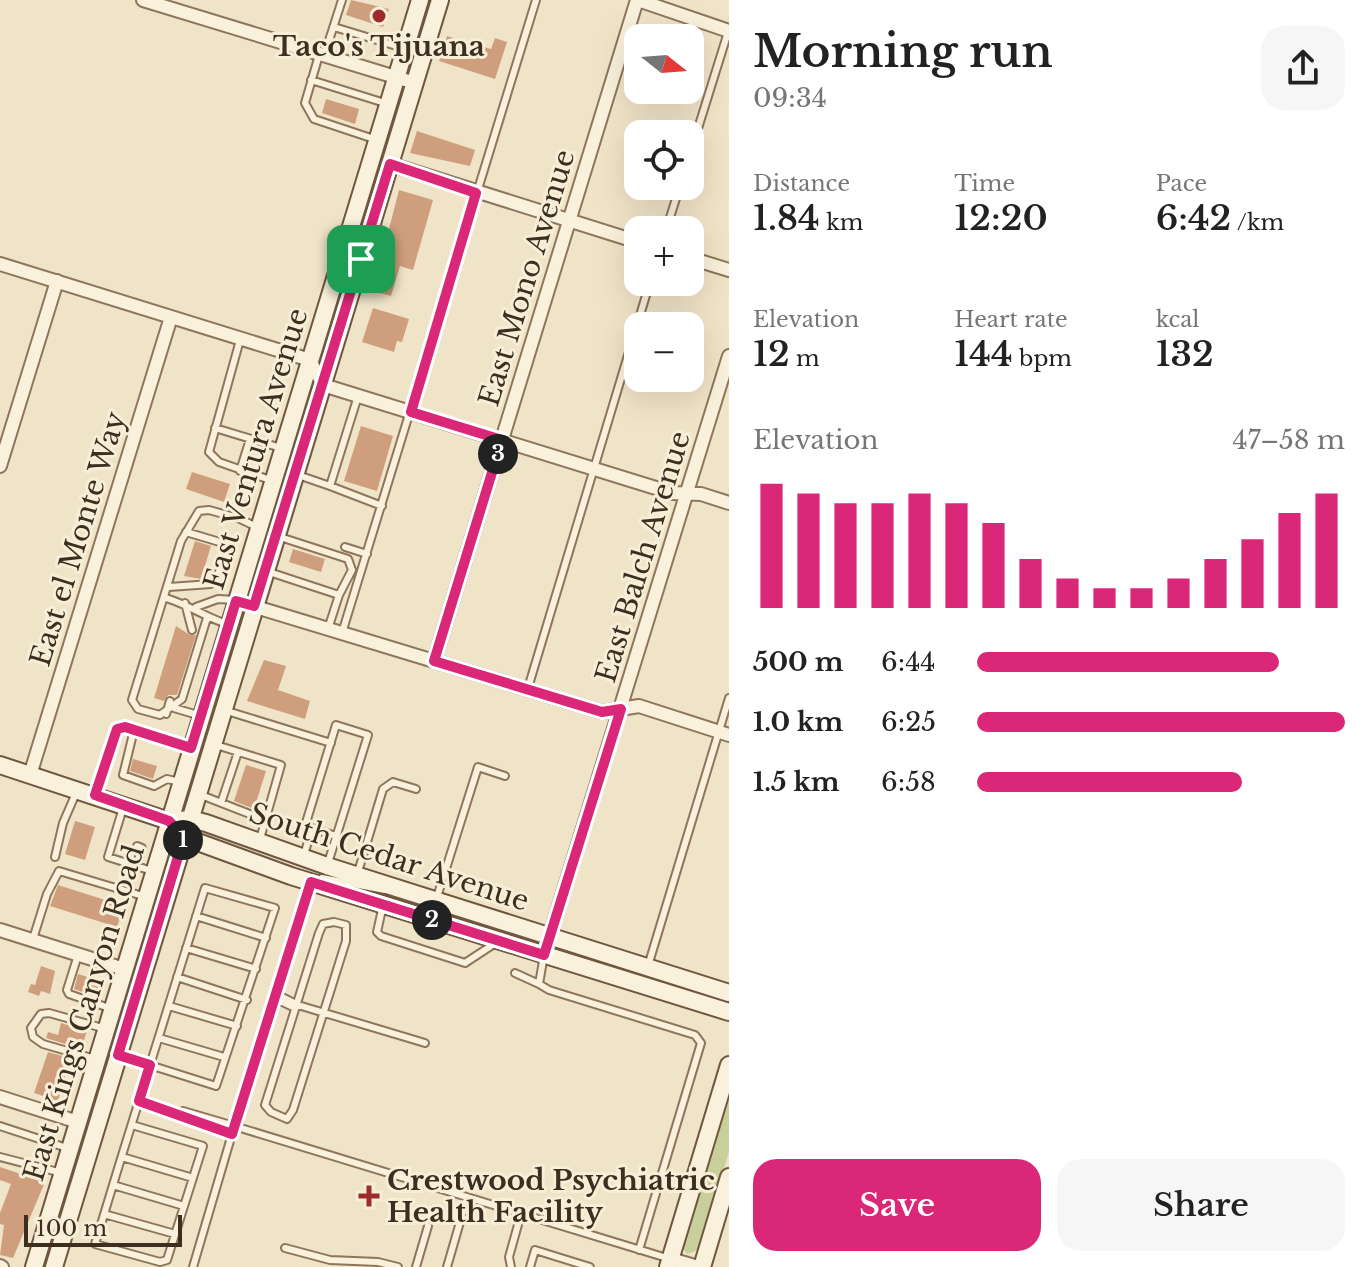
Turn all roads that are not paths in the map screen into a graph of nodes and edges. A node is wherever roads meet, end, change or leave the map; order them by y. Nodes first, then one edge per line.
1 (143, 0) edge
2 (342, 0) edge
3 (440, 0) edge
4 (536, 0) edge
5 (638, 0) edge
6 (417, 1) edge
7 (334, 27) junction
8 (729, 30) edge
9 (405, 49) junction
10 (322, 55) junction
11 (396, 77) junction
12 (311, 80) junction
13 (415, 83) junction
14 (388, 104) junction
15 (701, 120) edge
16 (377, 140) junction
17 (390, 164) junction
18 (476, 193) junction
19 (569, 221) junction
20 (624, 238) edge
21 (704, 262) edge
22 (0, 264) edge
23 (729, 270) edge
24 (57, 281) junction
25 (646, 296) edge
26 (171, 317) junction
27 (241, 338) junction
28 (729, 356) edge
29 (310, 360) junction
30 (323, 385) junction
31 (358, 396) junction
32 (411, 412) junction
33 (215, 428) junction
34 (250, 439) junction
35 (502, 440) junction
36 (283, 449) junction
37 (0, 466) edge
38 (594, 469) junction
39 (240, 471) junction
40 (295, 474) junction
41 (273, 481) junction
42 (330, 486) junction
43 (687, 493) junction
44 (729, 503) edge
45 (382, 506) junction
46 (259, 528) junction
47 (186, 532) junction
48 (276, 536) junction
49 (345, 547) dead end
50 (367, 554) junction
51 (265, 570) junction
52 (169, 587) junction
53 (339, 595) junction
54 (166, 598) junction
55 (236, 601) junction
56 (185, 603) junction
57 (254, 606) junction
58 (196, 607) junction
59 (207, 618) junction
60 (229, 625) junction
61 (328, 629) junction
62 (192, 630) dead end
63 (342, 633) junction
64 (434, 661) junction
65 (527, 690) junction
66 (729, 698) edge
67 (172, 704) junction
68 (621, 709) junction
69 (224, 710) junction
70 (201, 716) junction
71 (134, 730) junction
72 (724, 733) edge
73 (331, 743) junction
74 (213, 744) junction
75 (191, 748) junction
76 (238, 752) junction
77 (0, 765) edge
78 (30, 775) junction
79 (505, 776) dead end
80 (180, 782) junction
81 (416, 789) dead end
82 (77, 790) junction
83 (198, 794) junction
84 (95, 795) junction
85 (221, 803) junction
86 (124, 805) junction
87 (190, 819) junction
88 (265, 820) junction
89 (169, 821) junction
90 (312, 828) junction
91 (336, 836) junction
92 (184, 837) junction
93 (259, 842) junction
94 (137, 846) dead end
95 (55, 857) dead end
96 (303, 857) junction
97 (136, 866) junction
98 (327, 866) junction
99 (154, 872) junction
100 (357, 876) junction
101 (311, 882) junction
102 (397, 889) junction
103 (146, 897) junction
104 (436, 901) junction
105 (383, 905) junction
106 (196, 916) junction
107 (0, 930) edge
108 (550, 937) junction
109 (266, 938) junction
110 (32, 941) junction
111 (499, 941) junction
112 (186, 948) junction
113 (78, 955) junction
114 (544, 955) junction
115 (648, 967) junction
116 (124, 969) junction
117 (256, 969) junction
118 (515, 973) dead end
119 (177, 977) junction
120 (539, 984) junction
121 (729, 993) edge
122 (274, 998) junction
123 (247, 1000) junction
124 (298, 1005) junction
125 (169, 1006) junction
126 (112, 1009) junction
127 (324, 1012) junction
128 (729, 1012) edge
129 (237, 1026) junction
130 (106, 1029) junction
131 (159, 1038) junction
132 (425, 1043) dead end
133 (118, 1055) junction
134 (224, 1057) junction
135 (97, 1059) junction
136 (150, 1065) junction
137 (729, 1065) edge
138 (0, 1097) edge
139 (139, 1101) junction
140 (78, 1122) junction
141 (132, 1125) junction
142 (0, 1126) edge
143 (233, 1130) junction
144 (70, 1149) junction
145 (0, 1157) edge
146 (122, 1157) junction
147 (62, 1173) junction
148 (729, 1177) edge
149 (193, 1178) junction
150 (113, 1185) junction
151 (467, 1198) junction
152 (184, 1206) junction
153 (104, 1214) junction
154 (521, 1214) junction
155 (428, 1226) dead end
156 (175, 1234) junction
157 (285, 1248) dead end
158 (639, 1250) junction
159 (669, 1263) edge
160 (34, 1267) edge
161 (54, 1267) edge
162 (193, 1267) edge
163 (398, 1267) edge
164 (416, 1267) edge
165 (447, 1267) edge
166 (511, 1267) edge
167 (530, 1267) edge
168 (590, 1267) edge
169 (700, 1267) edge

1 - 10 street
2 - 7 lane
3 - 13 main road, East Ventura Avenue
4 - 18 lane
5 - 8 street
5 - 19 street, East Mono Avenue
6 - 9 main road, East Ventura Avenue
7 - 9 lane
7 - 10 lane
8 - 15 lane
9 - 11 main road, East Ventura Avenue
10 - 11 street
10 - 12 lane
11 - 13 street
11 - 14 main road, East Ventura Avenue
12 - 14 lane
12 - 16 lane
13 - 17 main road, East Ventura Avenue
14 - 16 main road, East Ventura Avenue
16 - 29 main road, East Ventura Avenue
17 - 18 street
17 - 30 main road, East Ventura Avenue
18 - 19 street
18 - 32 lane
19 - 20 street
19 - 35 street, East Mono Avenue
21 - 23 street
22 - 24 street
24 - 26 street
24 - 37 street
25 - 38 lane
26 - 27 street
26 - 78 street, East el Monte Way
27 - 29 street
27 - 33 lane
28 - 43 street, East Balch Avenue
29 - 30 street
29 - 36 main road, East Ventura Avenue
30 - 31 street
30 - 40 main road, East Ventura Avenue
31 - 32 street
31 - 42 lane
32 - 35 street
32 - 45 lane
33 - 34 lane
33 - 39 lane
34 - 36 lane
34 - 39 lane
35 - 38 street
35 - 64 street, East Mono Avenue
36 - 41 main road, East Ventura Avenue
38 - 43 street
38 - 65 lane
39 - 41 lane
40 - 42 lane
40 - 48 main road, East Ventura Avenue
41 - 46 main road, East Ventura Avenue
42 - 45 lane
43 - 44 street
43 - 68 street, East Balch Avenue
45 - 50 lane
46 - 47 lane
46 - 55 main road, East Ventura Avenue
47 - 52 lane
47 - 52 lane
48 - 51 main road, East Ventura Avenue
48 - 53 lane
49 - 50 lane
50 - 63 lane
51 - 53 lane
51 - 57 main road, East Ventura Avenue
52 - 54 lane
53 - 61 lane
54 - 56 lane
54 - 67 lane
55 - 57 street
55 - 58 lane
55 - 60 main road, East Ventura Avenue
56 - 58 lane
56 - 62 lane
57 - 61 street
57 - 69 main road, East Ventura Avenue
58 - 59 lane
59 - 60 lane
59 - 67 lane
60 - 70 main road, East Ventura Avenue
61 - 63 street
63 - 64 street
64 - 65 street
65 - 68 street
66 - 72 lane
67 - 70 lane
68 - 72 street
68 - 108 street, East Balch Avenue
69 - 73 lane
69 - 74 main road, East Ventura Avenue
70 - 75 main road, East Ventura Avenue
71 - 75 lane
71 - 80 lane
71 - 84 lane
72 - 115 lane
73 - 90 lane
73 - 91 lane
74 - 76 lane
74 - 83 main road, East Ventura Avenue
75 - 80 main road, East Ventura Avenue
76 - 85 lane
76 - 88 lane
77 - 78 main road, South Cedar Avenue
78 - 82 main road, South Cedar Avenue
79 - 104 lane
80 - 89 main road, East Ventura Avenue
81 - 100 lane
82 - 84 main road, South Cedar Avenue
82 - 95 lane
83 - 85 lane
83 - 87 main road, East Ventura Avenue
84 - 86 main road, South Cedar Avenue
85 - 88 lane
86 - 89 main road, South Cedar Avenue
86 - 97 lane
87 - 89 main road, South Cedar Avenue
87 - 92 main road, East Kings Canyon Road
87 - 93 main road, South Cedar Avenue
88 - 93 lane
89 - 92 main road, South Cedar Avenue
89 - 99 main road, East Kings Canyon Road
90 - 91 lane
90 - 96 lane
91 - 98 lane
92 - 101 main road, South Cedar Avenue
92 - 133 main road, East Kings Canyon Road
93 - 96 main road, South Cedar Avenue
94 - 97 lane
96 - 98 main road, South Cedar Avenue
97 - 99 lane
98 - 100 main road, South Cedar Avenue
99 - 103 main road, East Kings Canyon Road
100 - 102 main road, South Cedar Avenue
101 - 102 lane
101 - 105 main road, South Cedar Avenue
101 - 122 lane
102 - 104 main road, South Cedar Avenue
103 - 110 lane
103 - 116 main road, East Kings Canyon Road
104 - 108 main road, South Cedar Avenue
105 - 111 main road, South Cedar Avenue
105 - 111 lane
106 - 109 lane
106 - 109 lane
106 - 112 lane
107 - 110 street
108 - 114 street, East Balch Avenue
108 - 115 main road, South Cedar Avenue
109 - 117 lane
110 - 113 street
111 - 114 main road, South Cedar Avenue
112 - 117 lane
112 - 119 lane
113 - 116 street
113 - 126 lane
114 - 120 lane
114 - 128 main road, South Cedar Avenue
115 - 121 main road, South Cedar Avenue
116 - 126 main road, East Kings Canyon Road
117 - 123 lane
118 - 120 lane
119 - 123 lane
119 - 125 lane
120 - 158 lane
122 - 124 lane
122 - 143 lane
123 - 129 lane
124 - 127 lane
124 - 127 lane
124 - 127 lane
125 - 129 lane
125 - 131 lane
126 - 130 main road, East Kings Canyon Road
127 - 132 lane
129 - 134 lane
130 - 135 main road, East Kings Canyon Road
130 - 135 lane
131 - 134 lane
131 - 136 lane
133 - 136 lane
133 - 161 main road, East Kings Canyon Road
134 - 136 lane
135 - 140 main road, East Kings Canyon Road
136 - 139 lane
137 - 159 main road
138 - 140 street
139 - 141 lane
139 - 143 lane
140 - 144 main road, East Kings Canyon Road
141 - 146 lane
141 - 149 lane
142 - 144 lane
143 - 151 lane
143 - 162 lane
144 - 147 main road, East Kings Canyon Road
145 - 147 lane
146 - 149 lane
146 - 150 lane
147 - 160 main road, East Kings Canyon Road
148 - 169 main road
149 - 152 lane
150 - 152 lane
150 - 153 lane
151 - 154 lane
151 - 165 lane
152 - 156 lane
153 - 156 lane
153 - 156 lane
154 - 158 lane
154 - 166 lane
155 - 164 lane
157 - 163 lane
158 - 159 lane
159 - 169 street
167 - 168 lane

